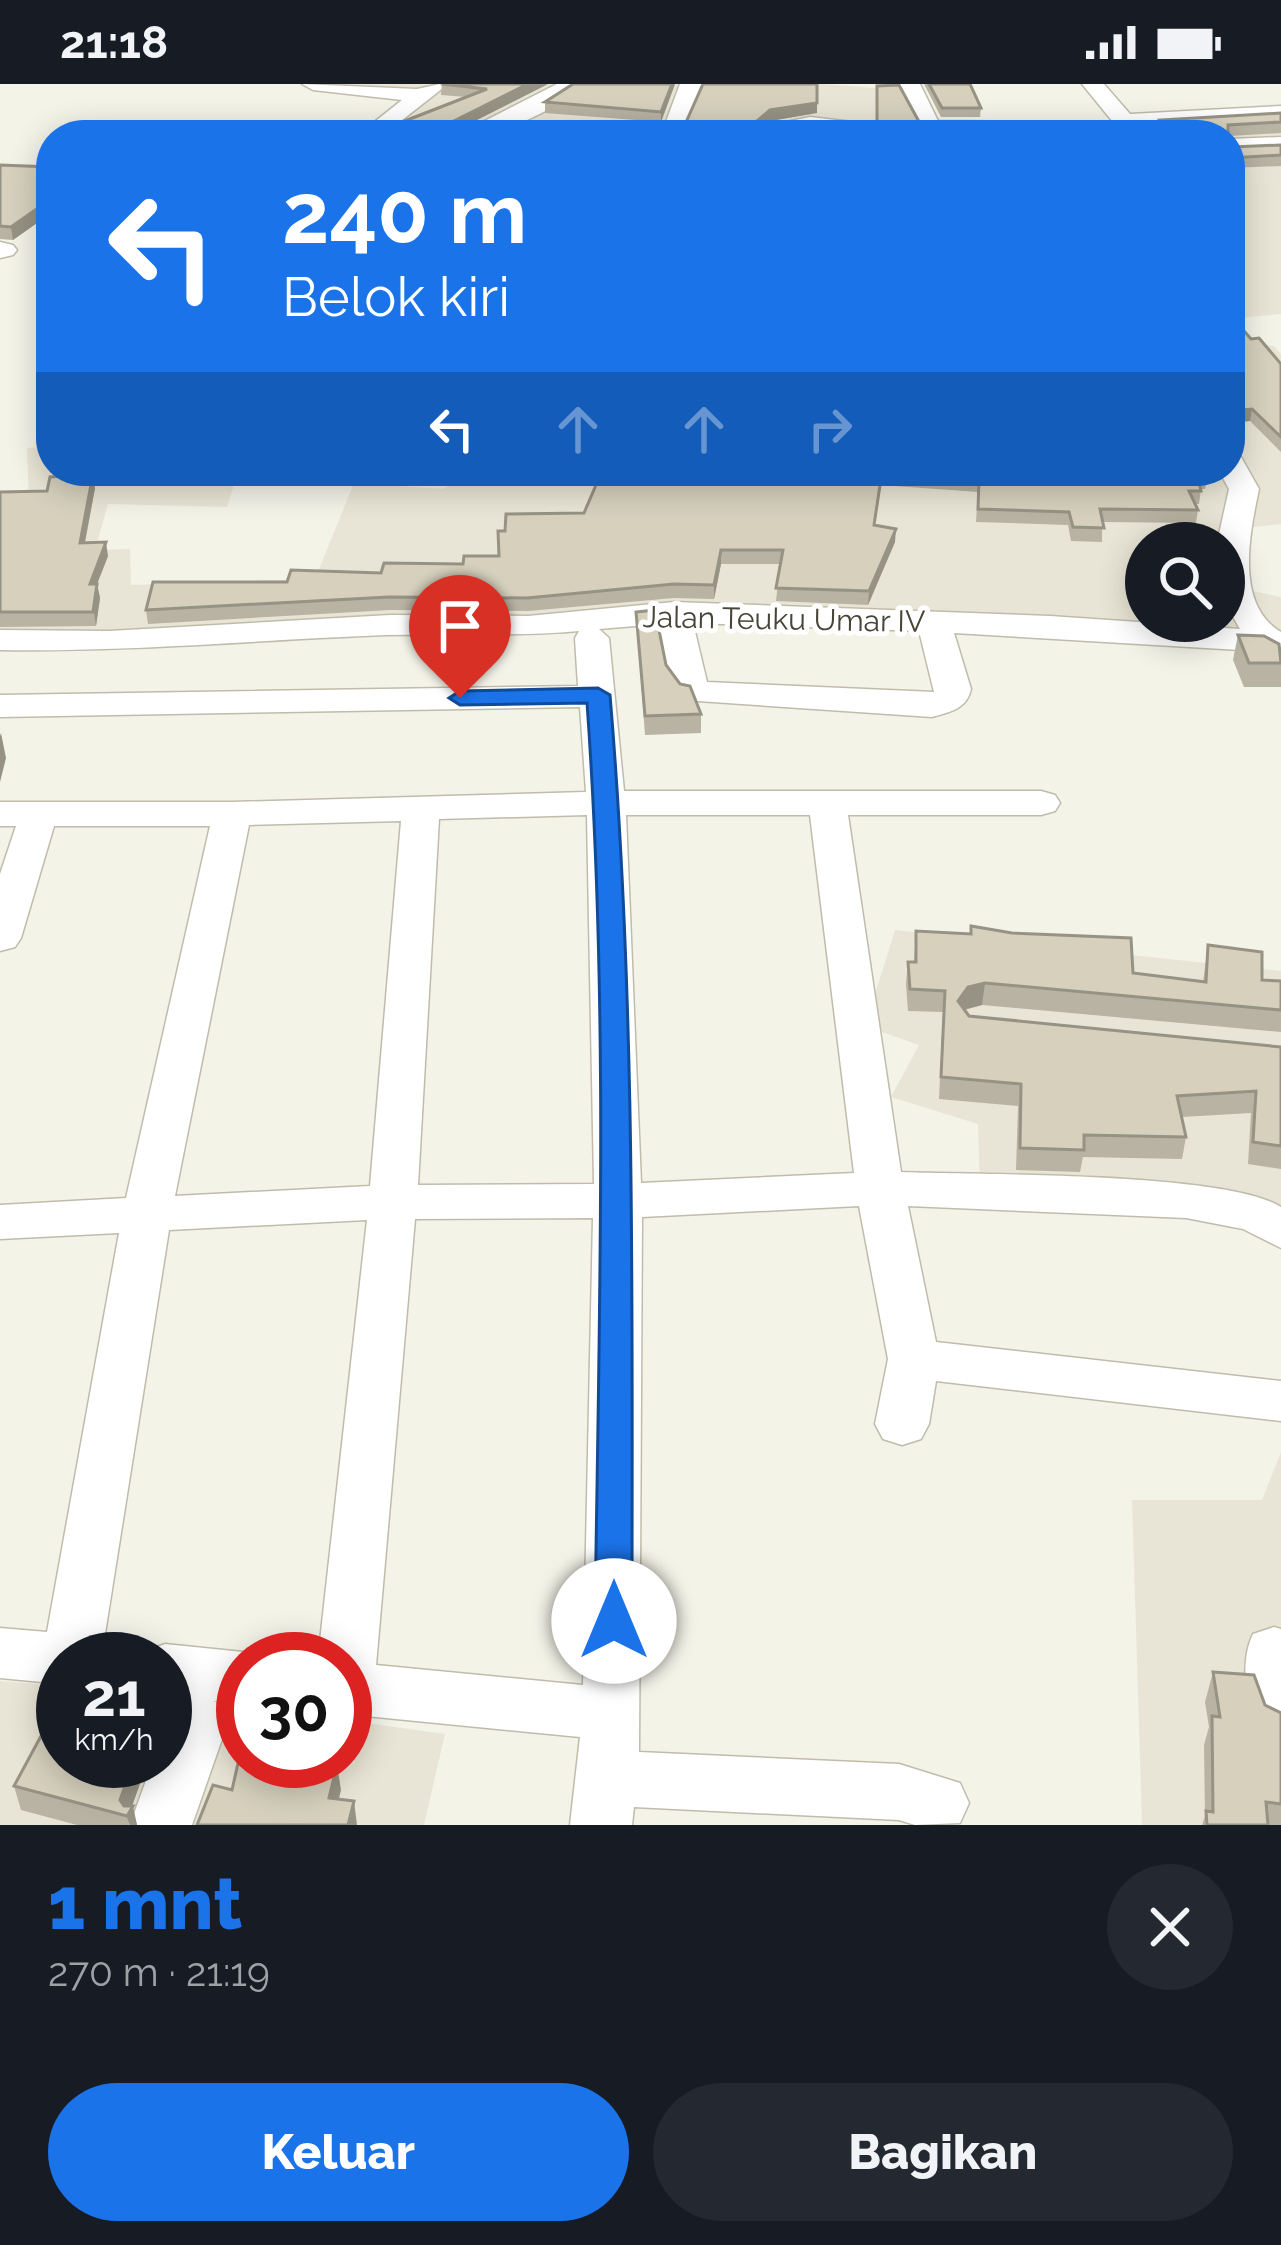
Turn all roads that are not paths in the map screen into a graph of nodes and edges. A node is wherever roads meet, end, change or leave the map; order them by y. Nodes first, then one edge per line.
1 (313, 84) edge
2 (691, 84) edge
3 (733, 84) edge
4 (762, 84) edge
5 (909, 84) edge
6 (1094, 84) edge
7 (430, 90) edge
8 (580, 91) edge
9 (1281, 112) edge
10 (389, 120) edge
11 (512, 120) edge
12 (673, 120) edge
13 (927, 120) edge
14 (1119, 120) edge
15 (1202, 120) edge
16 (1281, 144) edge
17 (1245, 145) edge
18 (1242, 486) edge
19 (674, 612) junction
20 (933, 621) junction
21 (592, 638) dead end
22 (0, 640) edge
23 (1276, 647) edge
24 (598, 695) junction
25 (0, 706) edge
26 (827, 801) junction
27 (607, 803) junction
28 (1041, 803) dead end
29 (421, 806) junction
30 (232, 814) junction
31 (19, 815) edge
32 (0, 938) edge
33 (880, 1188) junction
34 (616, 1201) junction
35 (393, 1202) junction
36 (147, 1214) junction
37 (0, 1222) edge
38 (1281, 1231) edge
39 (914, 1359) junction
40 (1281, 1402) edge
41 (902, 1424) dead end
42 (72, 1632) edge
43 (350, 1632) edge
44 (1274, 1652) dead end
45 (0, 1653) edge
46 (36, 1656) edge
47 (372, 1686) edge
48 (613, 1714) junction
49 (1281, 1714) edge
50 (198, 1722) dead end
51 (603, 1802) edge
52 (938, 1803) dead end
53 (161, 1825) edge

1 - 7 street
2 - 12 street
3 - 4 street
5 - 13 street
6 - 14 street
7 - 10 street
8 - 11 street
9 - 15 street
16 - 17 street
18 - 23 street
19 - 20 street, Jalan Teuku Umar IV
19 - 20 street
19 - 22 street, Jalan Teuku Umar IV
20 - 23 street, Jalan Teuku Umar IV
21 - 24 street
24 - 25 street
24 - 27 street
26 - 27 street
26 - 28 street
26 - 33 street
27 - 29 street
27 - 34 street
29 - 30 street
29 - 35 street
30 - 31 street
30 - 36 street
31 - 32 street
33 - 34 street
33 - 38 street
33 - 39 street
34 - 35 street
34 - 48 street
35 - 36 street
35 - 43 street
36 - 37 street
36 - 42 street
39 - 40 street
39 - 41 street
44 - 49 street
45 - 46 street
47 - 48 street
48 - 51 street
50 - 53 street
51 - 52 street

